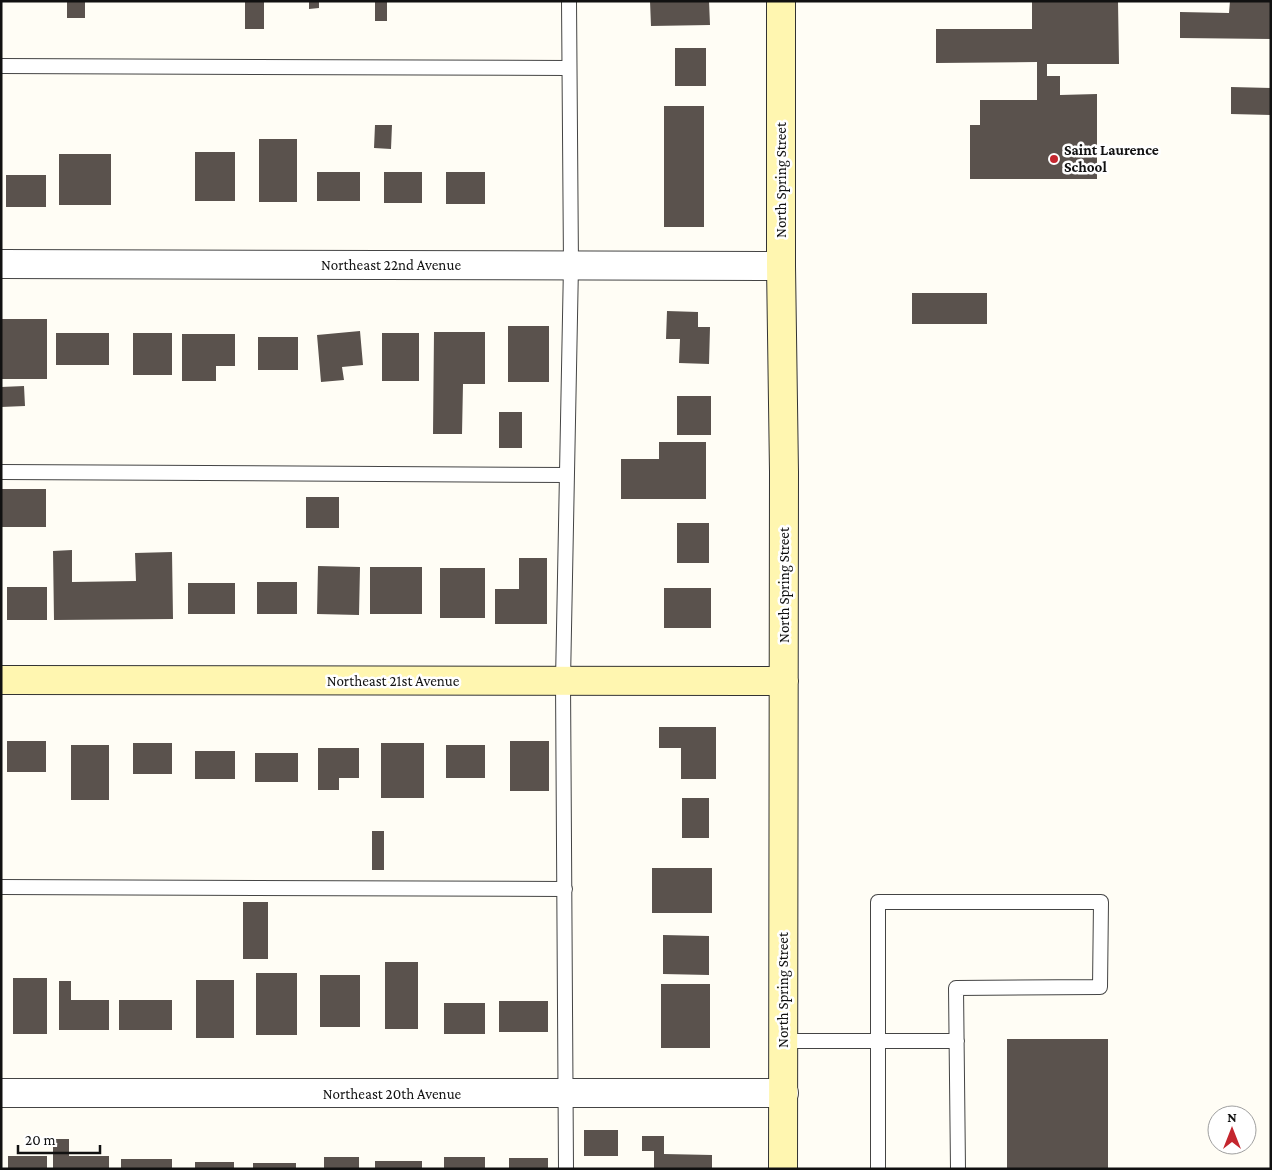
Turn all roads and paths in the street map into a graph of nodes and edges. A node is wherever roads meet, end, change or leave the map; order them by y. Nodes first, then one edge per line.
1 (569, 1) edge
2 (781, 1) edge
3 (1, 66) edge
4 (569, 68) junction
5 (1, 264) edge
6 (571, 265) junction
7 (781, 266) junction
8 (1, 472) edge
9 (567, 476) junction
10 (1, 680) edge
11 (563, 681) junction
12 (784, 681) junction
13 (1, 887) edge
14 (565, 889) junction
15 (783, 1041) junction
16 (878, 1041) junction
17 (957, 1041) junction
18 (1, 1093) edge
19 (784, 1093) junction
20 (566, 1094) junction
21 (566, 1169) edge
22 (784, 1169) edge
23 (878, 1169) edge
24 (958, 1169) edge

1 - 4 lane
2 - 7 street, North Spring Street
3 - 4 lane
4 - 6 lane
5 - 6 street, Northeast 22nd Avenue
6 - 7 street, Northeast 22nd Avenue
6 - 9 lane
7 - 12 street, North Spring Street
8 - 9 lane
9 - 11 lane
10 - 11 street, Northeast 21st Avenue
11 - 12 street, Northeast 21st Avenue
11 - 14 lane
12 - 15 street, North Spring Street
13 - 14 lane
14 - 20 lane
15 - 16 lane
15 - 19 street, North Spring Street
16 - 17 lane
16 - 17 lane
16 - 23 lane
17 - 24 lane
18 - 20 street, Northeast 20th Avenue
19 - 20 street, Northeast 20th Avenue
19 - 22 street, North Spring Street
20 - 21 lane

